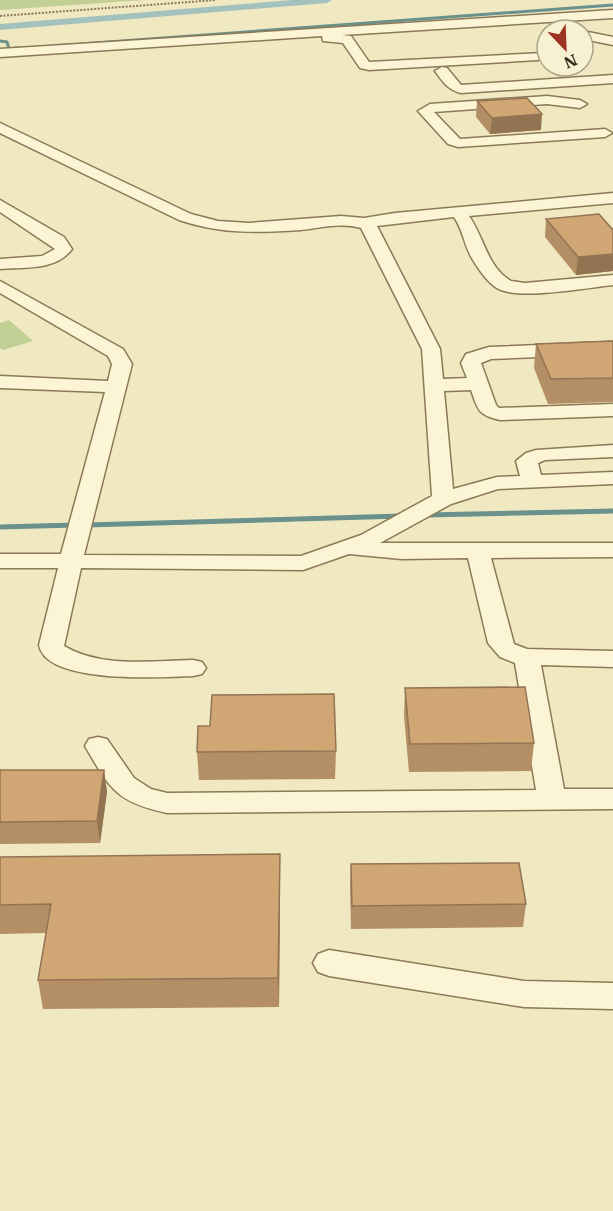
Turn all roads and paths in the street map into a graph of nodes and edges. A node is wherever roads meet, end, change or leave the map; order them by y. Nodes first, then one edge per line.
1 (216, 0) edge
2 (613, 14) edge
3 (0, 16) edge
4 (535, 27) edge
5 (514, 30) junction
6 (595, 37) edge
7 (319, 39) dead end
8 (613, 41) edge
9 (0, 53) edge
10 (535, 53) edge
11 (535, 56) edge
12 (494, 59) junction
13 (535, 65) edge
14 (386, 66) junction
15 (442, 71) junction
16 (557, 78) edge
17 (613, 79) edge
18 (561, 82) junction
19 (586, 111) junction
20 (0, 127) edge
21 (609, 137) edge
22 (613, 198) edge
23 (0, 204) edge
24 (458, 212) junction
25 (365, 223) junction
26 (0, 264) edge
27 (613, 280) edge
28 (4, 291) edge
29 (613, 348) edge
30 (0, 382) edge
31 (477, 384) junction
32 (434, 385) junction
33 (117, 387) junction
34 (612, 412) edge
35 (613, 451) edge
36 (613, 478) edge
37 (532, 482) junction
38 (613, 487) edge
39 (485, 488) junction
40 (436, 502) junction
41 (76, 542) junction
42 (349, 548) junction
43 (0, 550) edge
44 (477, 550) junction
45 (613, 550) edge
46 (0, 561) edge
47 (527, 657) junction
48 (613, 659) edge
49 (193, 668) dead end
50 (98, 746) dead end
51 (552, 799) junction
52 (613, 799) edge
53 (329, 963) dead end
54 (613, 996) edge

1 - 3 path
2 - 5 street
4 - 5 street
5 - 9 street
5 - 10 street
5 - 12 street
6 - 8 street
7 - 14 street
11 - 12 street
12 - 14 street
13 - 15 street
14 - 15 street
15 - 18 street
16 - 18 street
17 - 18 street
18 - 19 street
19 - 21 street
19 - 21 street
20 - 25 street
22 - 24 street
23 - 26 street
24 - 25 street
24 - 27 street
25 - 32 street
28 - 33 street
29 - 31 street
30 - 33 street
31 - 32 street
31 - 34 street
32 - 40 street
33 - 41 street
35 - 37 street
36 - 37 street
37 - 39 street
38 - 39 street
39 - 40 street
40 - 42 street
41 - 42 street
41 - 43 street
41 - 46 street
41 - 49 street
42 - 44 street
44 - 45 street
44 - 47 street
47 - 48 street
47 - 51 street
50 - 51 street
51 - 52 street
53 - 54 street

